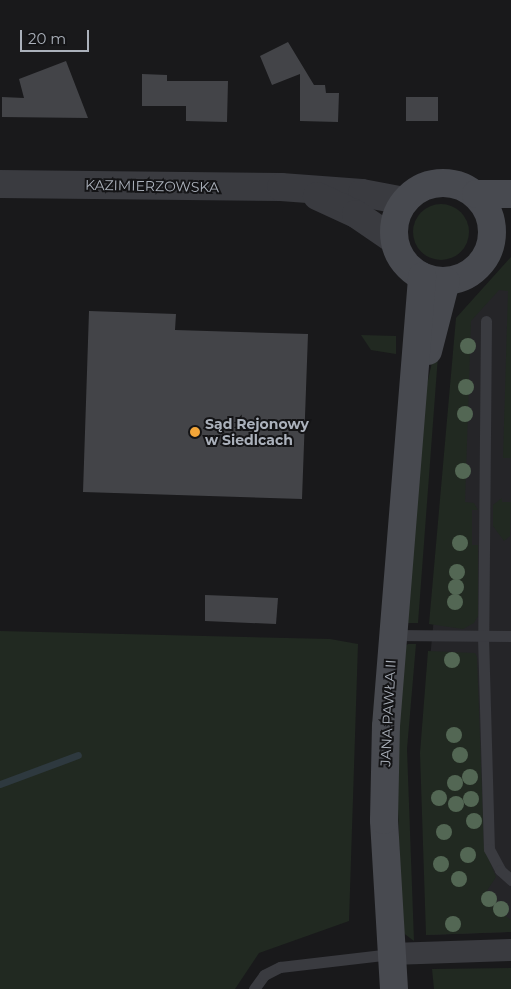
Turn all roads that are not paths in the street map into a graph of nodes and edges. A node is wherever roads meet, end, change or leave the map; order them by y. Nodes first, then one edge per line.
1 (0, 184) edge
2 (305, 190) junction
3 (476, 194) junction
4 (511, 194) edge
5 (404, 201) junction
6 (502, 229) edge
7 (394, 240) junction
8 (434, 279) junction
9 (486, 321) dead end
10 (392, 635) junction
11 (483, 636) junction
12 (511, 636) edge
13 (511, 880) edge
14 (511, 950) edge
15 (391, 954) junction
16 (254, 989) edge
17 (394, 989) edge

1 - 2 street, KAZIMIERZOWSKA
2 - 5 street, KAZIMIERZOWSKA
2 - 7 street, KAZIMIERZOWSKA
3 - 4 main road
3 - 5 main road
3 - 6 main road
5 - 7 main road
6 - 8 main road
7 - 8 main road
8 - 10 main road, JANA PAWŁA II
9 - 11 lane
10 - 11 lane
10 - 15 main road, JANA PAWŁA II
11 - 12 lane
11 - 13 lane
14 - 15 street
15 - 16 lane
15 - 17 main road, JANA PAWŁA II

